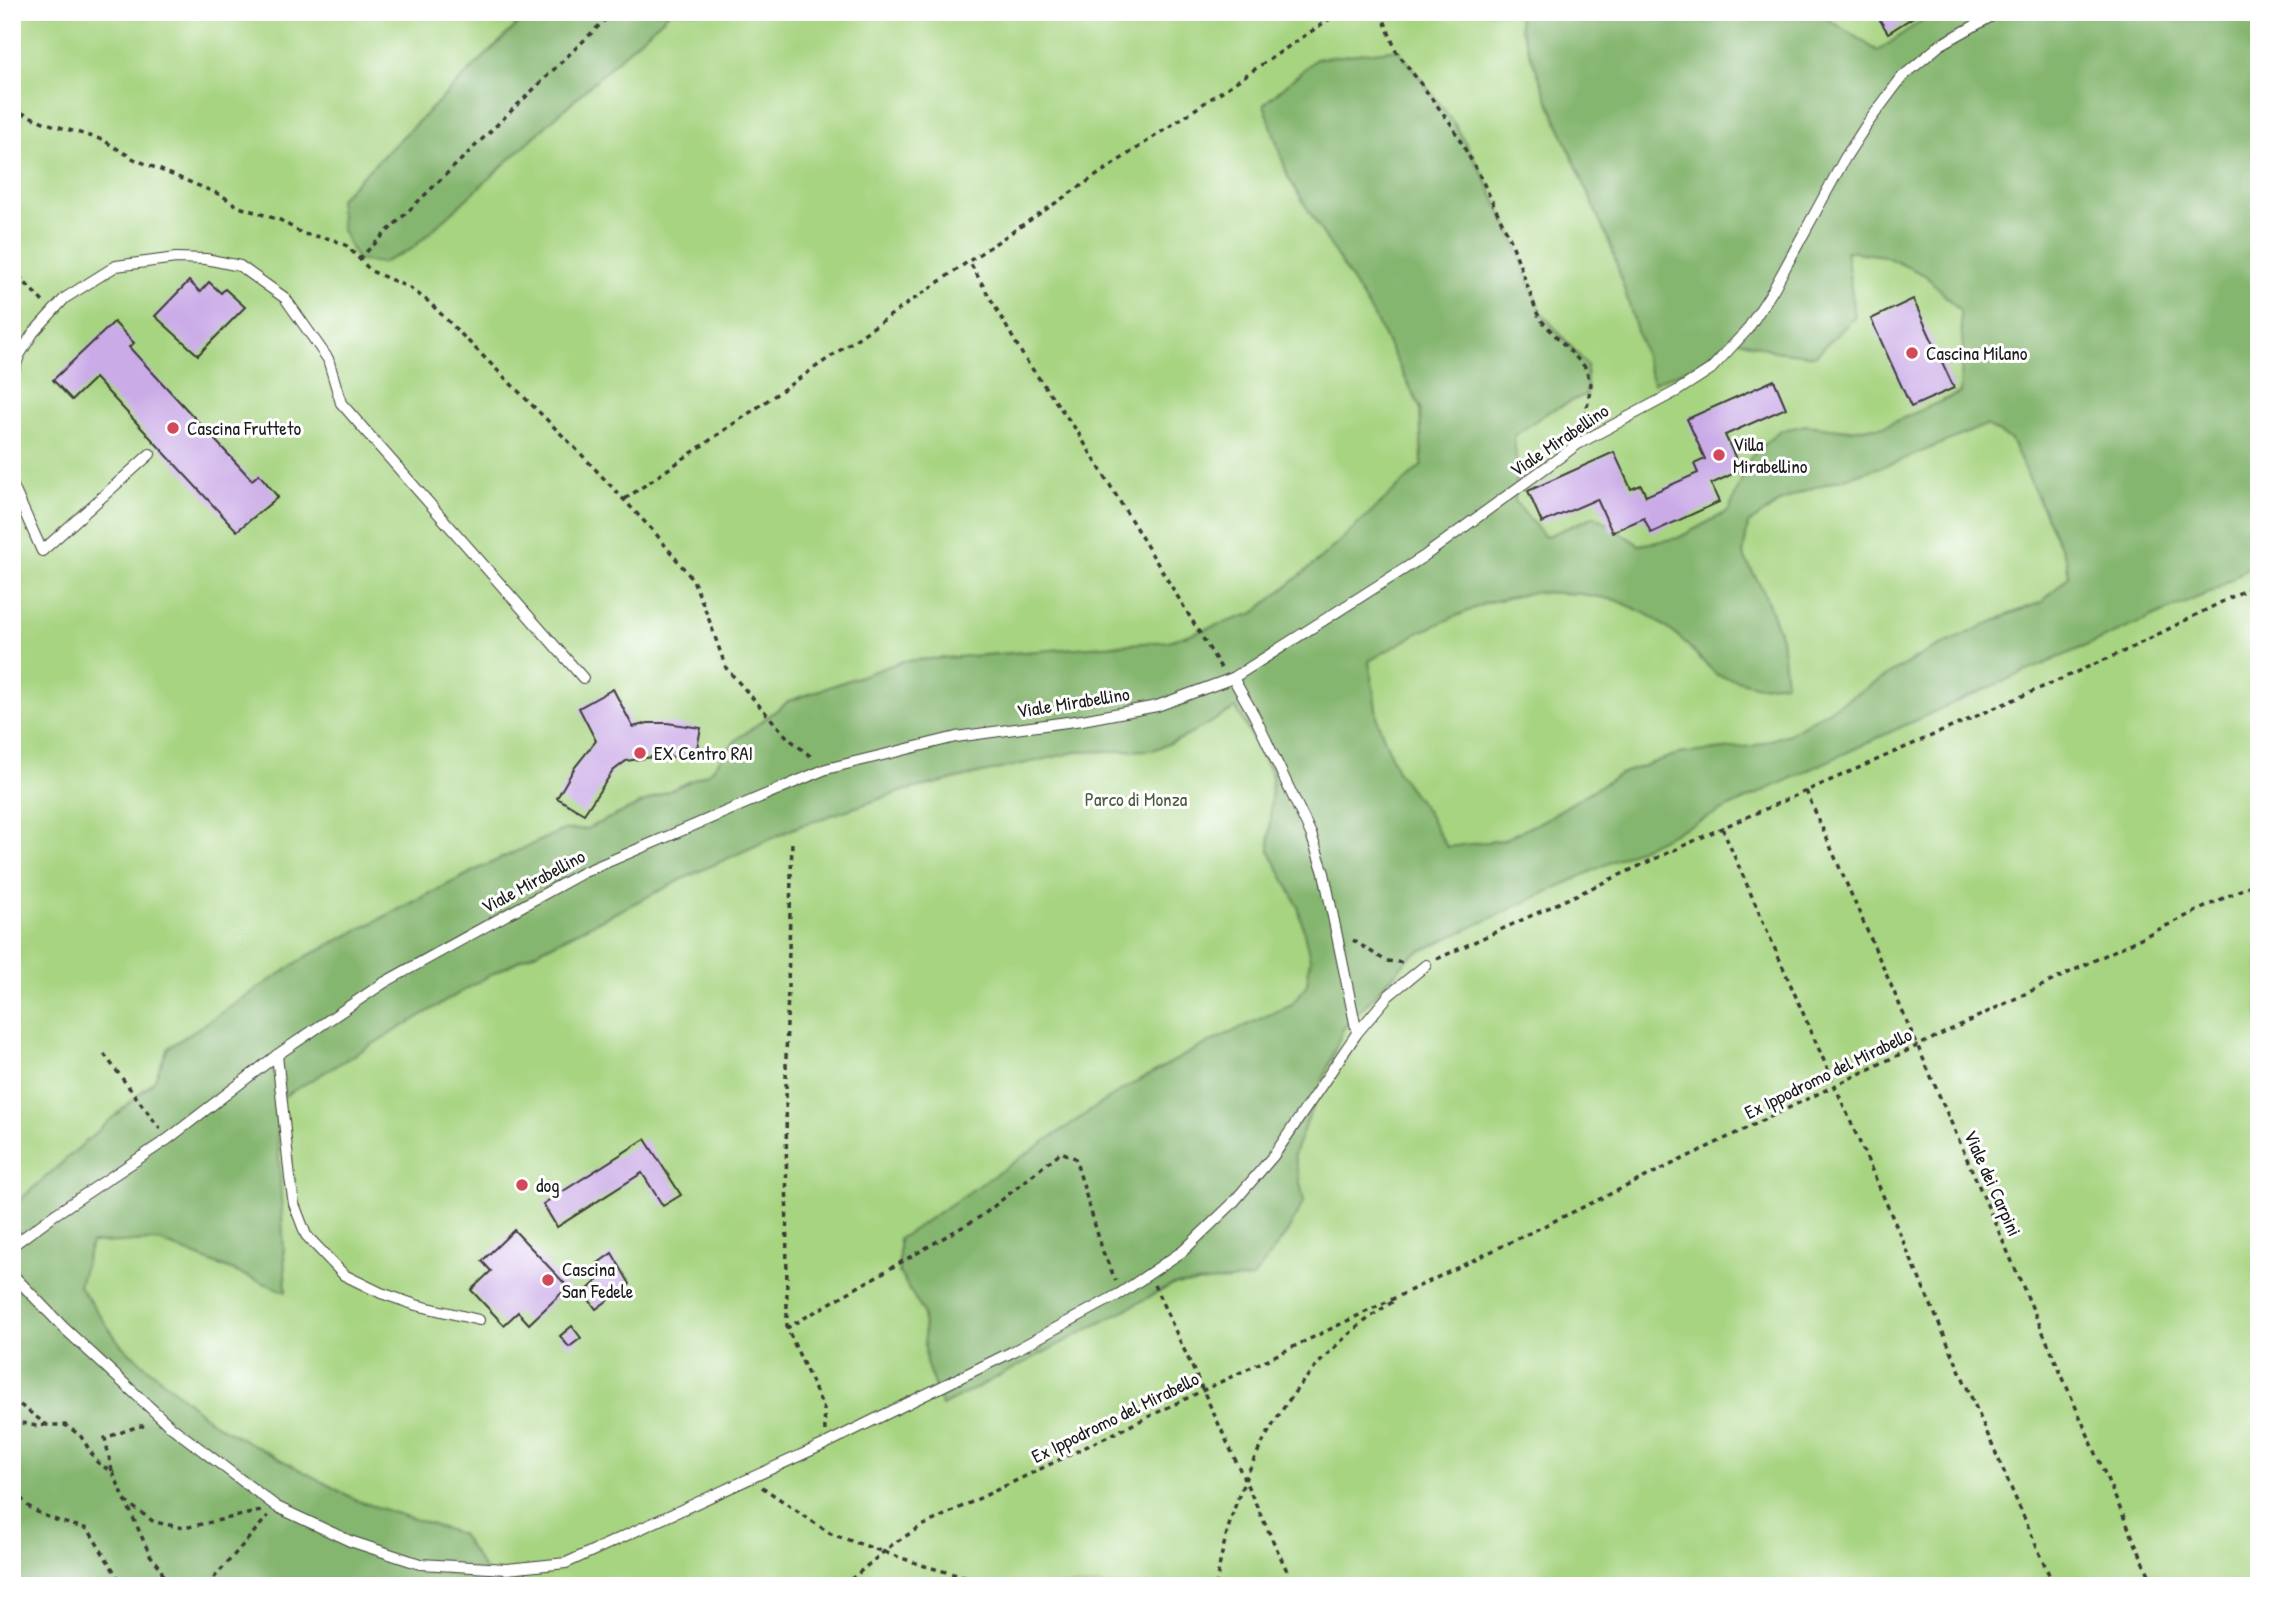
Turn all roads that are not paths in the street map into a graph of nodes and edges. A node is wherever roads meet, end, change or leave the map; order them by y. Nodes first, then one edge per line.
1 (1999, 12) edge
2 (12, 376) edge
3 (150, 454) dead end
4 (12, 484) edge
5 (583, 678) dead end
6 (1231, 679) junction
7 (1426, 965) road end
8 (1357, 1033) junction
9 (276, 1055) junction
10 (12, 1246) edge
11 (12, 1274) edge
12 (479, 1320) dead end

1 - 6 lane, Viale Mirabellino
2 - 5 lane
3 - 4 lane
6 - 8 lane
6 - 9 lane, Viale Mirabellino
7 - 8 lane
8 - 11 lane
9 - 10 lane, Viale Mirabellino
9 - 12 lane

